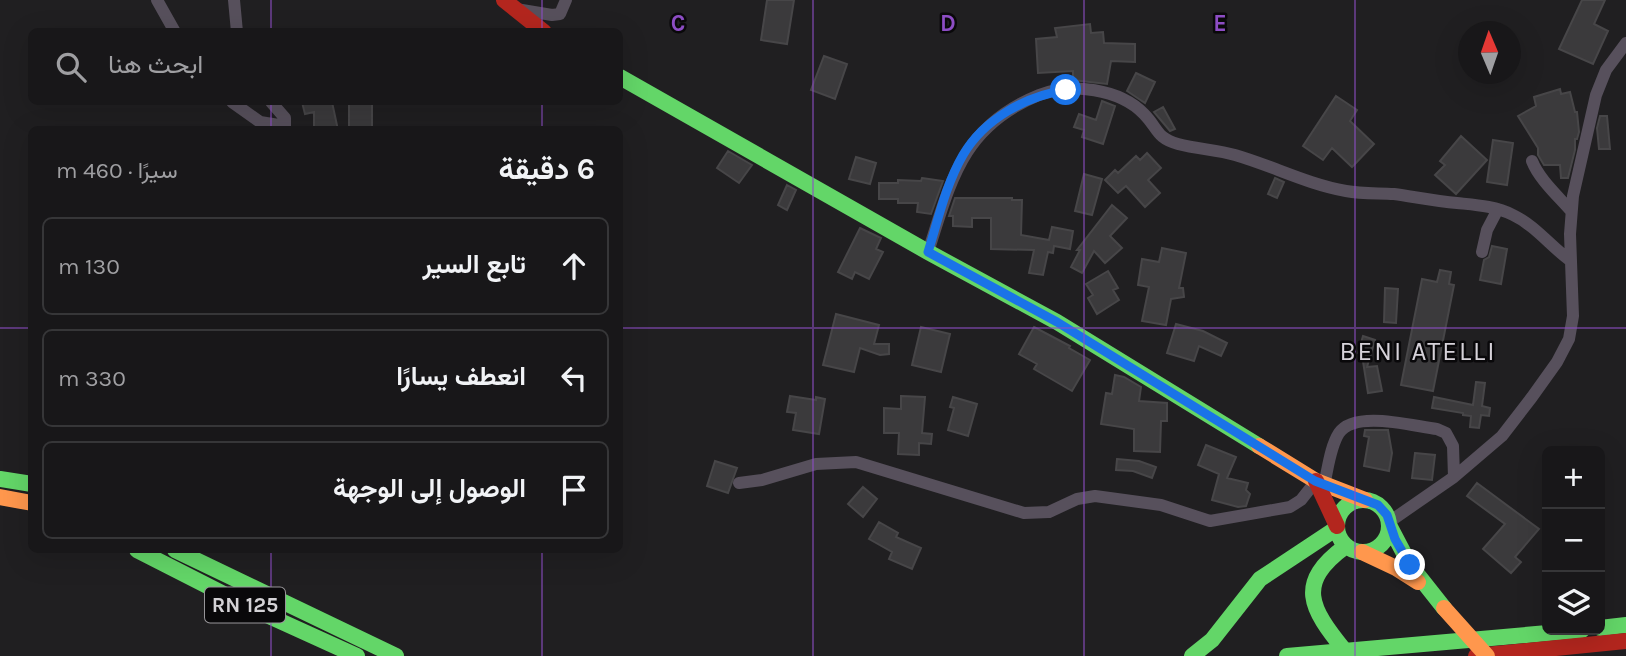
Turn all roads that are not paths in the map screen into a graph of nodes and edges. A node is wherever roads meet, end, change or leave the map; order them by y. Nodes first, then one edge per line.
1 (157, 0) edge
2 (234, 0) edge
3 (566, 0) edge
4 (508, 4) edge
5 (173, 28) edge
6 (237, 28) edge
7 (539, 28) edge
8 (1626, 43) edge
9 (623, 79) edge
10 (236, 105) edge
11 (274, 105) edge
12 (1532, 162) dead end
13 (1497, 209) junction
14 (1571, 211) junction
15 (928, 252) junction
16 (1482, 252) dead end
17 (1571, 261) junction
18 (1454, 477) junction
19 (0, 479) edge
20 (28, 483) edge
21 (739, 483) dead end
22 (1320, 483) junction
23 (0, 497) edge
24 (1365, 500) junction
25 (28, 502) edge
26 (1389, 524) junction
27 (1337, 527) junction
28 (1346, 546) junction
29 (1362, 552) junction
30 (143, 553) edge
31 (181, 553) edge
32 (1427, 589) junction
33 (1626, 625) edge
34 (1605, 627) edge
35 (1542, 634) edge
36 (1626, 641) edge
37 (1345, 651) junction
38 (1554, 652) edge
39 (357, 656) edge
40 (396, 656) edge
41 (1192, 656) edge
42 (1287, 656) edge
43 (1476, 656) edge
44 (1487, 656) edge

1 - 5 street
2 - 6 street
3 - 4 street
4 - 7 main road
8 - 14 street
9 - 15 main road
10 - 11 street
12 - 14 street
13 - 15 street
13 - 16 street
13 - 17 street
14 - 17 street
15 - 22 main road
17 - 18 street
18 - 22 street
18 - 26 street
19 - 20 main road
21 - 22 street
22 - 24 main road
22 - 27 main road
23 - 25 main road
24 - 26 main road
24 - 27 main road
26 - 29 main road
26 - 32 main road
27 - 28 main road
27 - 41 main road
28 - 29 main road
28 - 37 main road
29 - 32 main road
30 - 39 main road, RN 125
31 - 40 main road
32 - 44 main road, bridge
33 - 34 main road
35 - 37 main road
36 - 38 main road
37 - 42 main road
38 - 43 main road

